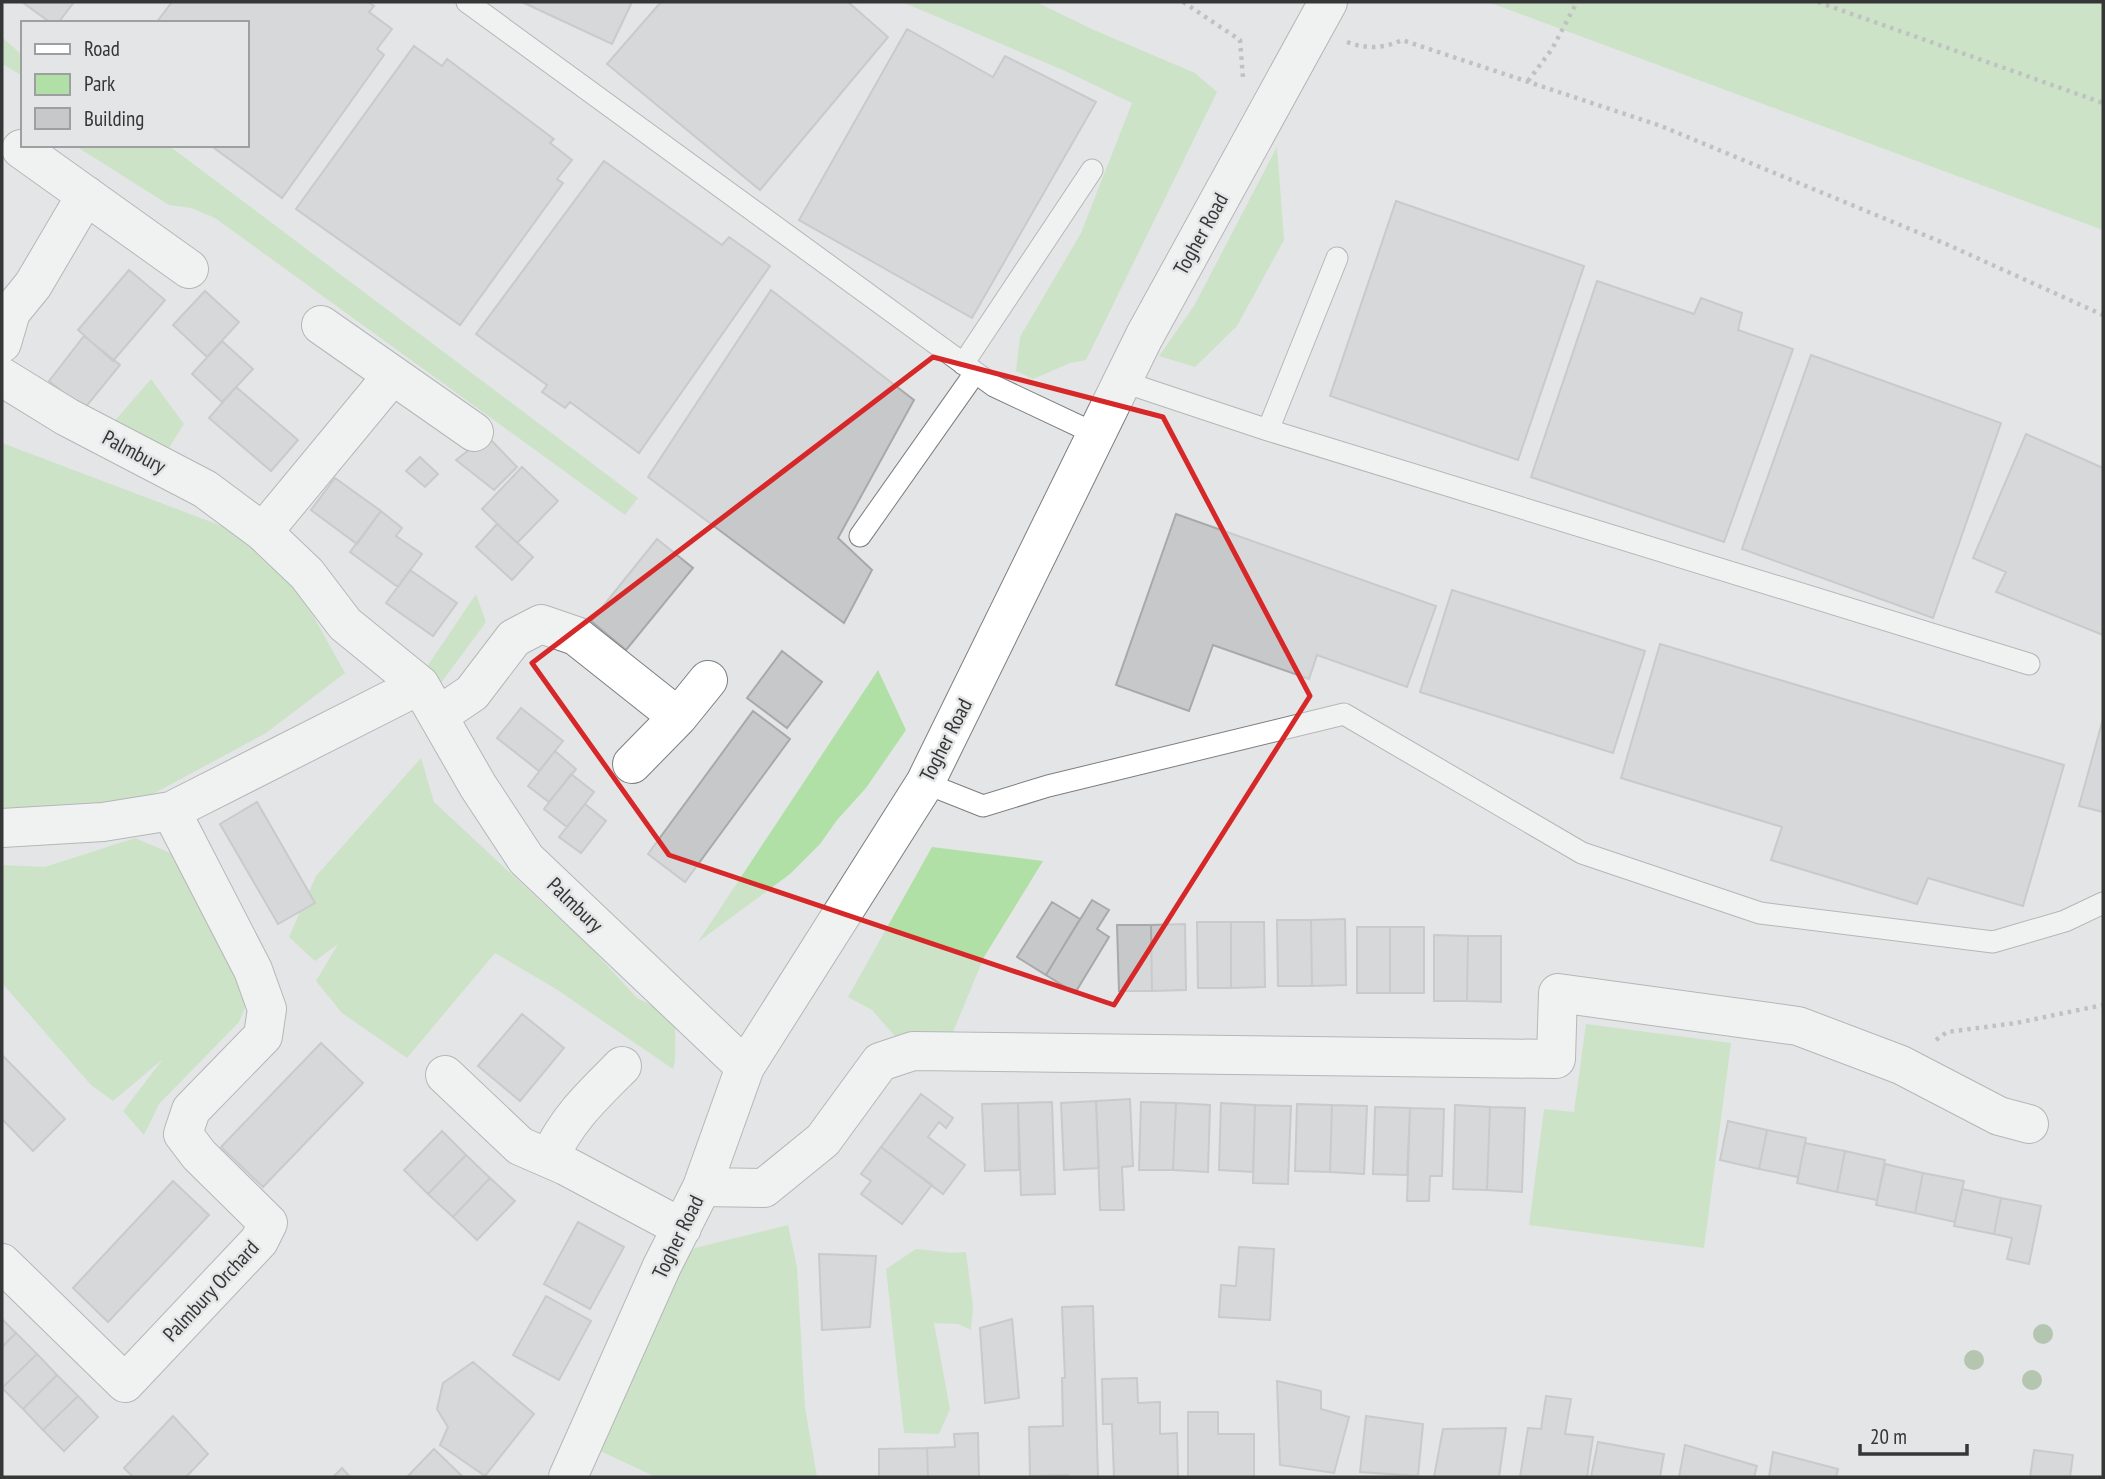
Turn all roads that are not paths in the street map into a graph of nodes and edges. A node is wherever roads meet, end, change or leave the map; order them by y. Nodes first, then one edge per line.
1 (467, 2) edge
2 (1328, 2) edge
3 (21, 149) dead end
4 (1092, 170) dead end
5 (86, 195) junction
6 (1337, 258) dead end
7 (188, 269) dead end
8 (321, 325) dead end
9 (2, 343) edge
10 (969, 368) junction
11 (392, 376) junction
12 (2, 377) edge
13 (1124, 382) junction
14 (1268, 430) junction
15 (474, 432) dead end
16 (1098, 435) junction
17 (263, 532) junction
18 (860, 537) dead end
19 (2029, 664) dead end
20 (708, 680) dead end
21 (429, 701) junction
22 (678, 717) junction
23 (632, 764) dead end
24 (925, 783) junction
25 (172, 811) junction
26 (2, 828) edge
27 (2103, 903) edge
28 (622, 1066) dead end
29 (746, 1067) junction
30 (445, 1075) dead end
31 (2029, 1124) dead end
32 (549, 1158) junction
33 (702, 1187) junction
34 (682, 1227) junction
35 (2, 1263) edge
36 (568, 1477) edge

1 - 10 lane
2 - 13 street, Togher Road
3 - 5 street
4 - 10 lane
5 - 7 street
5 - 9 street
6 - 14 lane
8 - 11 street
10 - 16 lane
10 - 18 lane
11 - 15 street
11 - 17 street
12 - 17 street, Palmbury
13 - 14 lane
13 - 16 street, Togher Road
14 - 19 lane
16 - 24 street, Togher Road
17 - 21 street, Palmbury
20 - 22 street
21 - 22 street
21 - 25 street
21 - 29 street, Palmbury
22 - 23 street
24 - 27 lane
24 - 29 street, Togher Road
25 - 26 street
25 - 35 street, Palmbury Orchard
28 - 32 street
29 - 33 street, Togher Road
30 - 32 street
31 - 33 street
32 - 34 street
33 - 34 street, Togher Road
34 - 36 street, Togher Road

